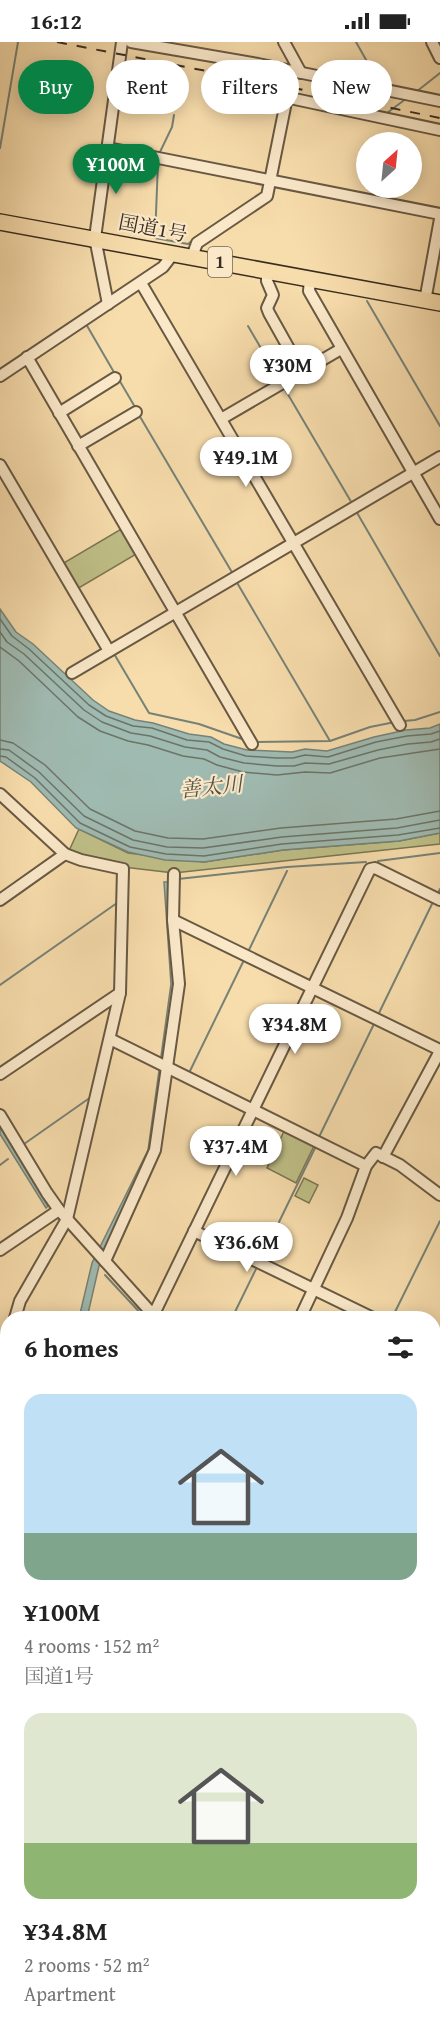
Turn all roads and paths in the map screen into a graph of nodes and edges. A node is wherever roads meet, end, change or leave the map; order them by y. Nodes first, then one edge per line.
1 (122, 42) edge
2 (131, 42) edge
3 (284, 42) edge
4 (432, 42) edge
5 (440, 58) edge
6 (301, 73) junction
7 (440, 101) edge
8 (440, 130) edge
9 (108, 148) junction
10 (271, 180) junction
11 (440, 214) edge
12 (440, 219) edge
13 (0, 222) edge
14 (95, 238) junction
15 (173, 254) junction
16 (192, 257) junction
17 (267, 271) junction
18 (310, 279) junction
19 (141, 283) junction
20 (108, 304) junction
21 (435, 304) edge
22 (341, 349) junction
23 (27, 357) junction
24 (302, 372) junction
25 (0, 376) edge
26 (115, 378) dead end
27 (59, 412) junction
28 (136, 412) dead end
29 (221, 419) junction
30 (78, 446) junction
31 (440, 457) edge
32 (0, 465) edge
33 (413, 473) junction
34 (440, 519) edge
35 (295, 542) junction
36 (175, 611) junction
37 (108, 651) junction
38 (72, 673) dead end
39 (400, 725) dead end
40 (252, 744) dead end
41 (0, 794) edge
42 (65, 854) junction
43 (371, 856) dead end
44 (372, 869) junction
45 (174, 874) dead end
46 (0, 900) edge
47 (440, 900) edge
48 (173, 920) junction
49 (311, 988) junction
50 (120, 993) junction
51 (110, 1039) junction
52 (440, 1051) edge
53 (163, 1066) junction
54 (0, 1074) edge
55 (252, 1110) junction
56 (0, 1115) edge
57 (383, 1157) junction
58 (366, 1166) junction
59 (440, 1195) edge
60 (59, 1210) junction
61 (67, 1219) junction
62 (194, 1232) junction
63 (0, 1250) edge
64 (105, 1262) junction
65 (313, 1290) junction
66 (17, 1311) edge
67 (148, 1311) edge
68 (157, 1311) edge
69 (303, 1311) edge
70 (358, 1311) edge

1 - 9 street
2 - 6 street
3 - 6 street
4 - 5 street
6 - 7 street
8 - 10 street
9 - 10 street
9 - 14 street
10 - 11 street
10 - 16 street
12 - 21 street
13 - 14 highway, 国道1号 / 1
14 - 15 highway, 国道1号 / 1
14 - 20 street
15 - 16 highway, 国道1号 / 1
15 - 19 street
16 - 17 highway, 国道1号 / 1
17 - 18 highway, 国道1号 / 1
17 - 24 street
18 - 21 highway, 国道1号 / 1
18 - 22 street
19 - 20 street
19 - 29 street
20 - 23 street
22 - 24 street
22 - 33 street
23 - 25 street
23 - 27 street
24 - 29 street
26 - 27 street
27 - 30 street
28 - 30 street
29 - 35 street
30 - 36 street
31 - 33 street
32 - 37 street
33 - 34 street
33 - 35 street
35 - 36 street
35 - 39 street
36 - 37 street
36 - 40 street
37 - 38 street
41 - 42 street
42 - 46 street
42 - 50 street
43 - 44 street
44 - 47 street
44 - 49 street
45 - 48 street
48 - 49 street
48 - 53 street
49 - 52 street
49 - 55 street
50 - 51 street
50 - 54 street
51 - 53 street
51 - 61 street
52 - 57 street
53 - 55 street
53 - 64 street
55 - 58 street
55 - 62 street
56 - 60 street
57 - 58 street
57 - 59 street
58 - 65 street
60 - 61 street
60 - 63 street
61 - 64 street
61 - 66 street
62 - 65 street
62 - 68 street
64 - 67 street
65 - 69 street
65 - 70 street

